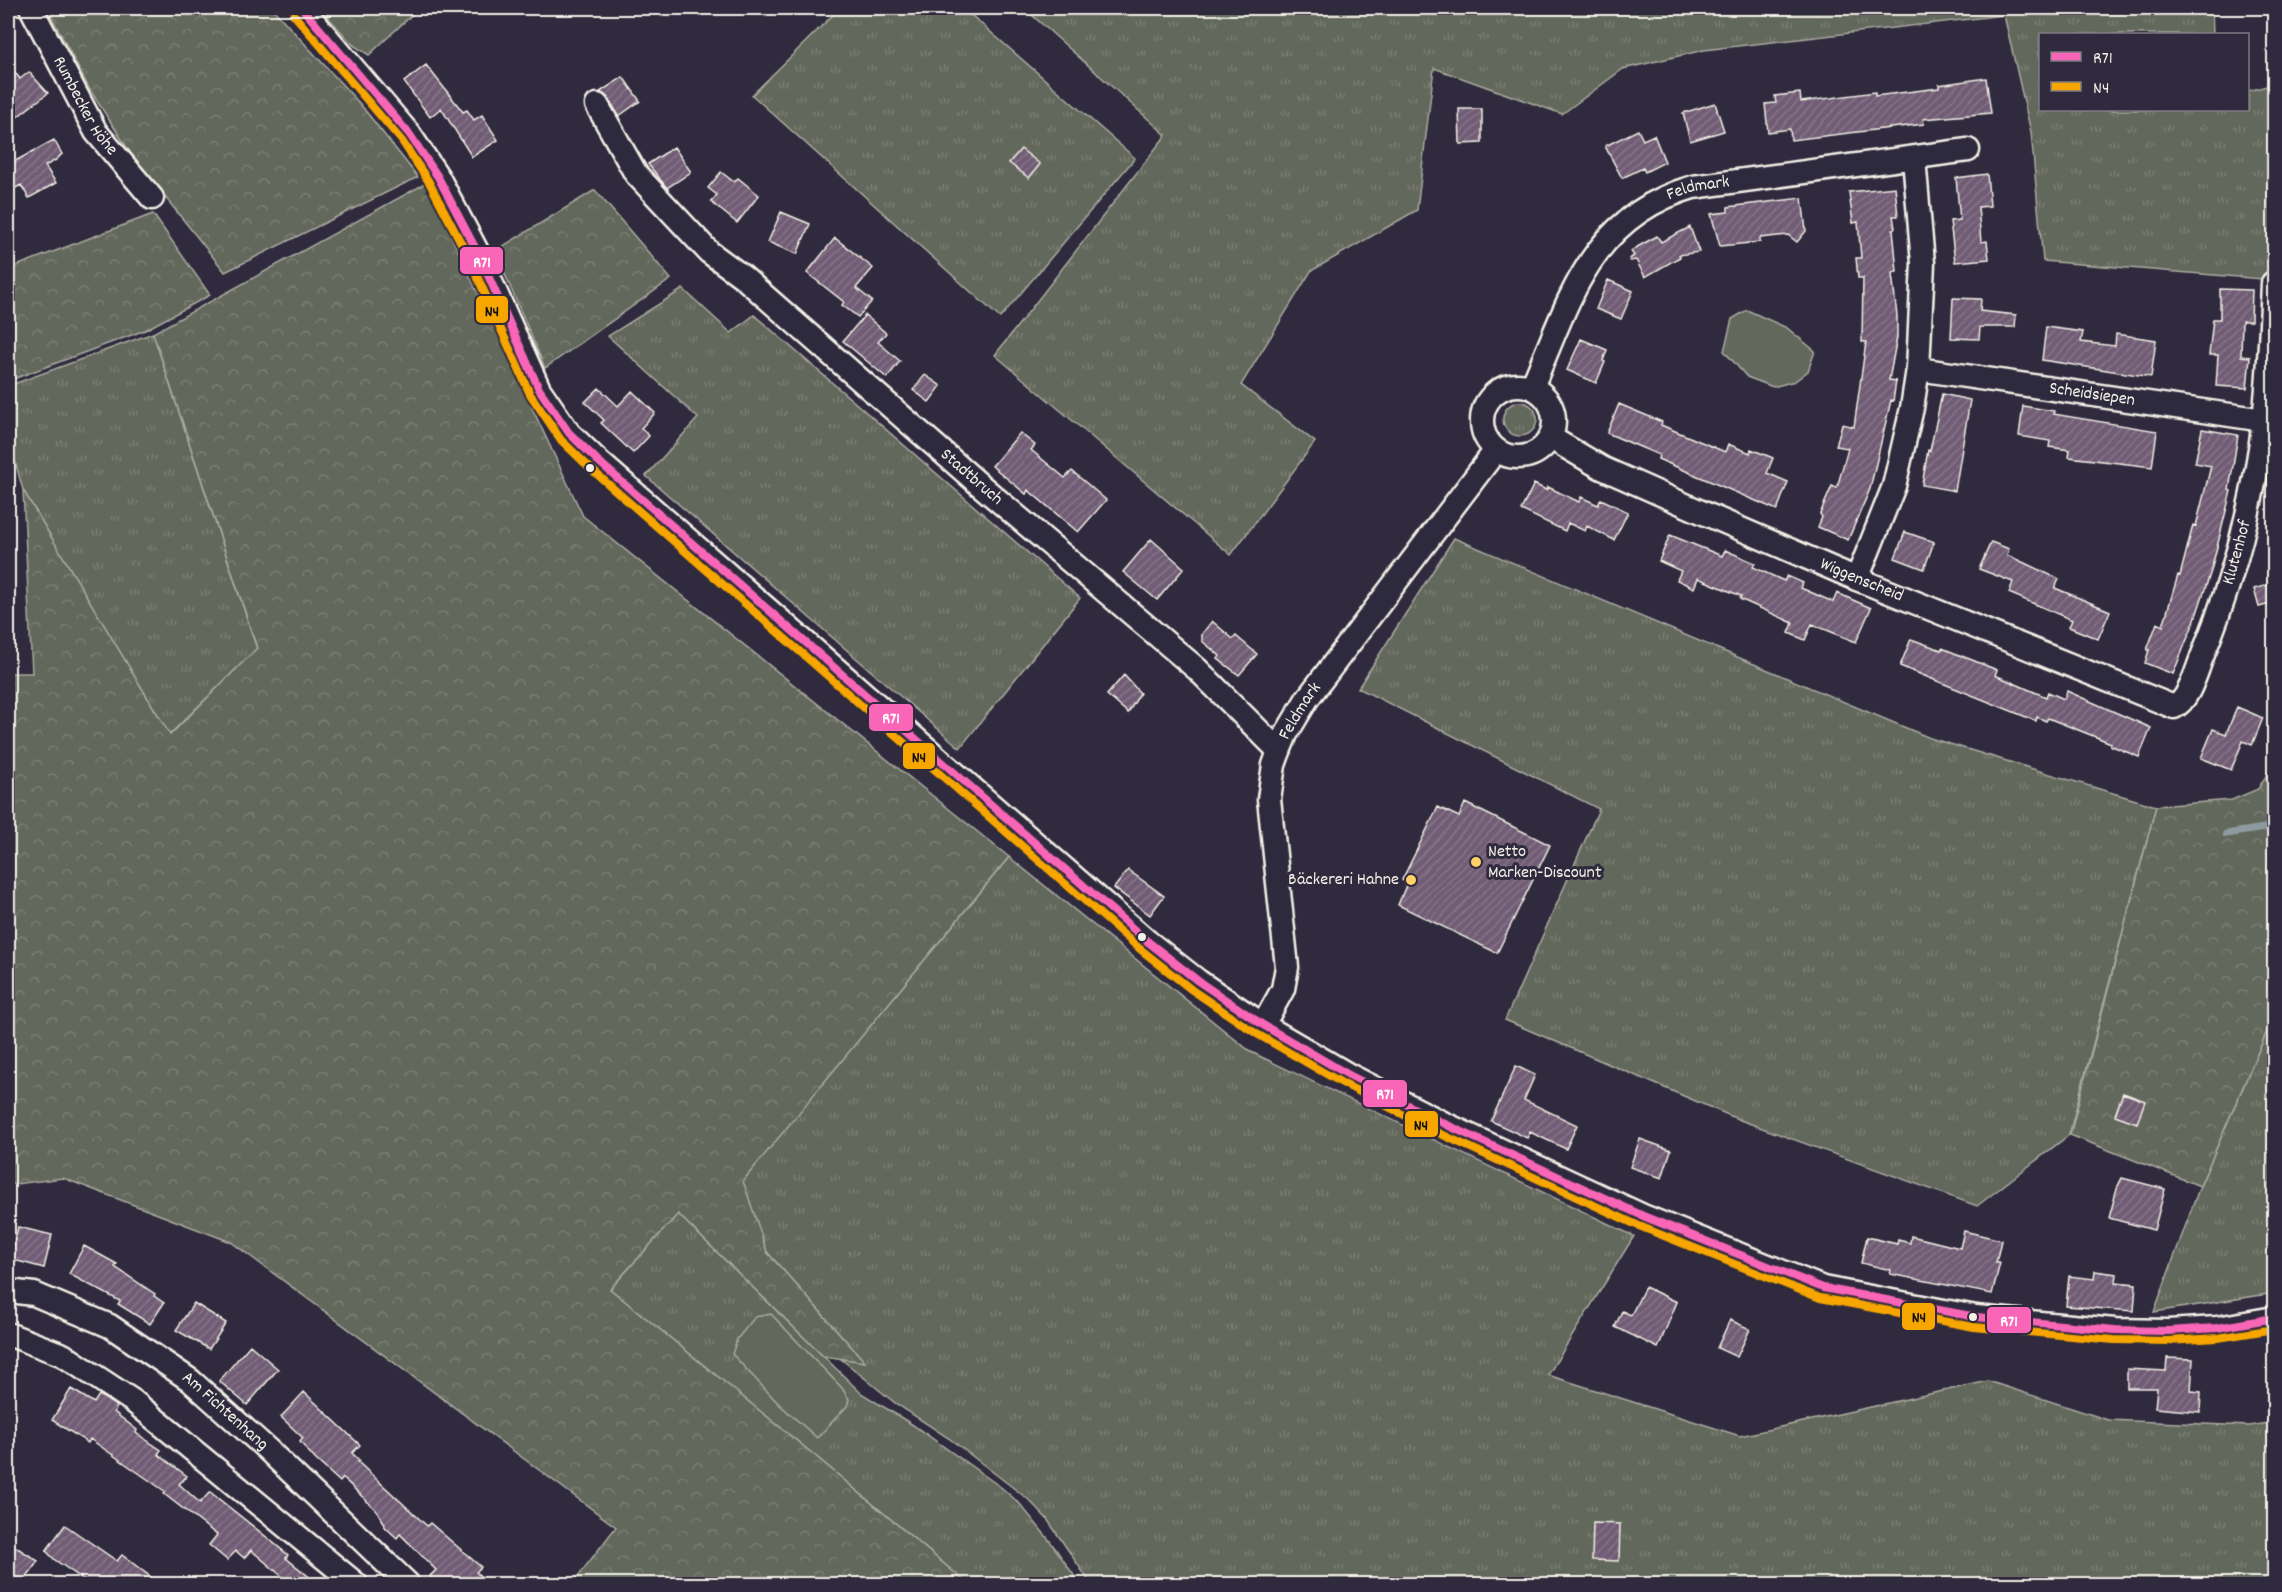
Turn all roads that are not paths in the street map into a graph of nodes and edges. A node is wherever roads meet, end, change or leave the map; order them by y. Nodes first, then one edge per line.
1 (32, 8) edge
2 (302, 8) edge
3 (597, 105) dead end
4 (1968, 150) dead end
5 (1914, 158) junction
6 (152, 198) dead end
7 (2273, 283) dead end
8 (1918, 369) junction
9 (1532, 387) junction
10 (2264, 420) junction
11 (1551, 438) junction
12 (1496, 450) junction
13 (1857, 579) junction
14 (2179, 705) joint
15 (1279, 751) junction
16 (1263, 1025) junction
17 (8, 1291) edge
18 (2274, 1318) edge
19 (8, 1334) edge
20 (356, 1584) edge
21 (408, 1584) edge

1 - 6 street, Rumbecker Höhe
2 - 16 street
3 - 15 street, Stadtbruch
4 - 5 street, Feldmark
5 - 8 street
5 - 9 street, Feldmark
7 - 10 street, Klutenhof
8 - 10 street, Scheidsiepen
8 - 13 street
9 - 11 street
9 - 12 street
10 - 14 street, Klutenhof
11 - 12 street
11 - 13 street, Wiggenscheid
12 - 15 street, Feldmark
13 - 14 street, Wiggenscheid
15 - 16 street, Feldmark
16 - 18 street
17 - 21 street, Am Fichtenhang
19 - 20 street

